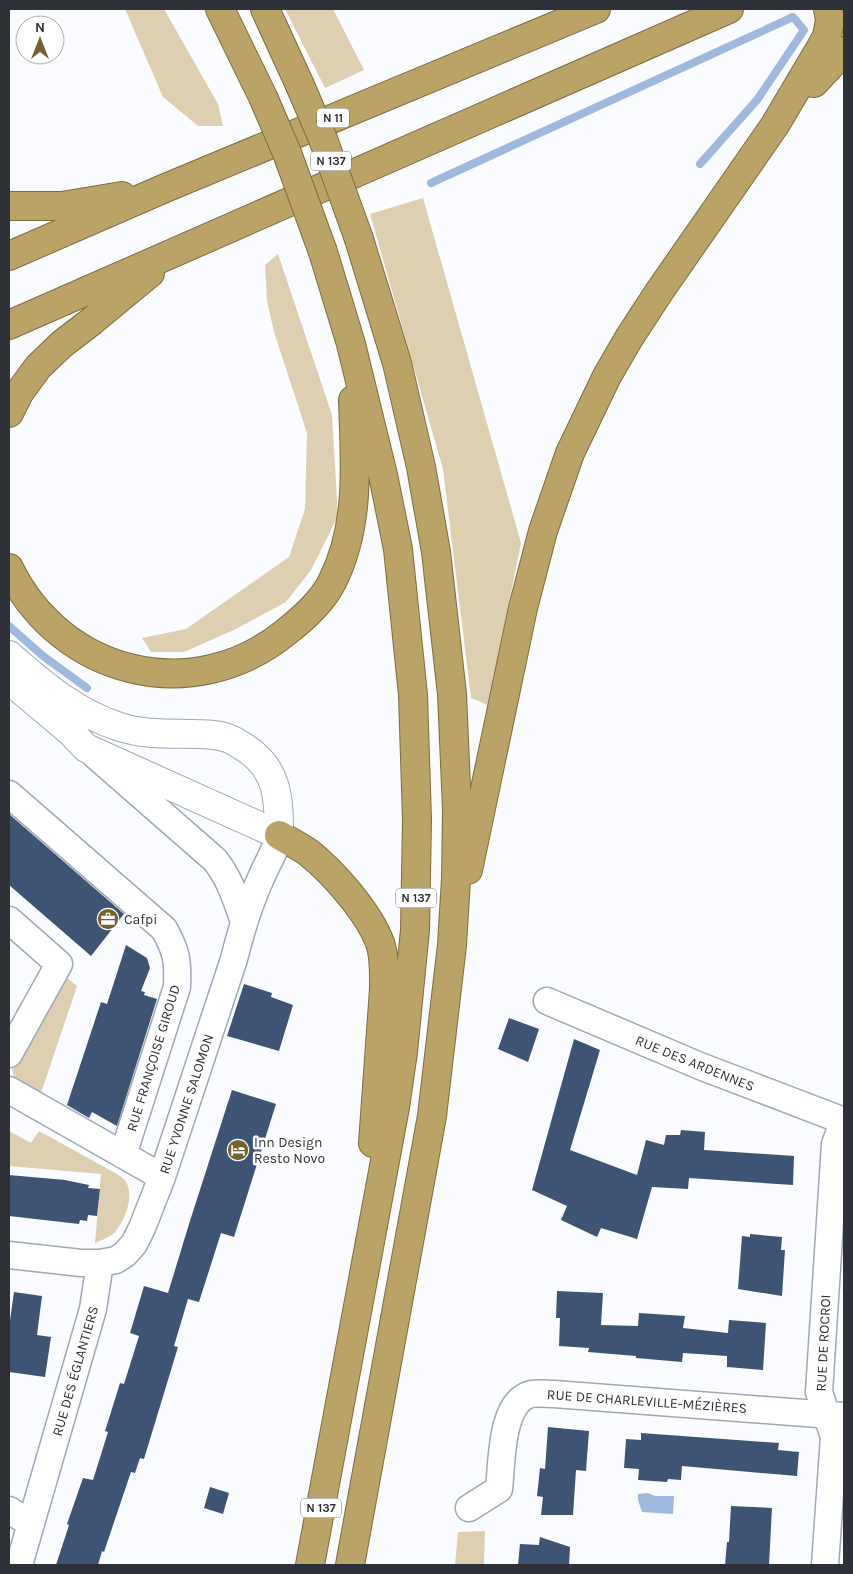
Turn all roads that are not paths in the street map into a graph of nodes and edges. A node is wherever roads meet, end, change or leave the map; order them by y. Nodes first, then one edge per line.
1 (220, 9) edge
2 (265, 9) edge
3 (596, 9) edge
4 (730, 9) edge
5 (828, 9) edge
6 (844, 50) edge
7 (775, 125) junction
8 (163, 189) junction
9 (9, 206) edge
10 (174, 253) junction
11 (9, 256) edge
12 (9, 325) edge
13 (352, 344) junction
14 (9, 413) edge
15 (9, 568) edge
16 (9, 655) edge
17 (9, 680) edge
18 (86, 748) junction
19 (9, 794) edge
20 (279, 835) junction
21 (9, 920) edge
22 (244, 922) junction
23 (452, 945) junction
24 (547, 1001) dead end
25 (9, 1054) edge
26 (9, 1090) edge
27 (844, 1120) edge
28 (123, 1155) junction
29 (162, 1177) junction
30 (9, 1255) edge
31 (100, 1263) junction
32 (360, 1299) junction
33 (835, 1415) edge
34 (469, 1508) dead end
35 (9, 1510) edge
36 (31, 1524) junction
37 (19, 1565) edge
38 (310, 1565) edge
39 (350, 1565) edge
40 (825, 1565) edge

1 - 13 highway, N 137, bridge
2 - 23 highway, N 137, bridge
3 - 8 highway, N 11
4 - 10 highway
5 - 7 highway
6 - 7 highway
7 - 23 highway
8 - 9 highway
8 - 11 highway, N 11
10 - 12 highway
10 - 14 highway
13 - 15 highway
13 - 32 highway, N 137
16 - 20 street
17 - 18 street
18 - 20 street
18 - 22 street
19 - 28 street, RUE FRANÇOISE GIROUD
20 - 22 street, RUE YVONNE SALOMON
20 - 32 highway
21 - 25 street
22 - 29 street, RUE YVONNE SALOMON
23 - 39 highway, N 137
24 - 27 street, RUE DES ARDENNES
26 - 28 street
27 - 33 street, RUE DE ROCROI
28 - 29 street
29 - 31 street, RUE YVONNE SALOMON
30 - 31 street
31 - 36 street, RUE DES ÉGLANTIERS
32 - 38 highway, N 137
33 - 34 street, RUE DE CHARLEVILLE-MÉZIÈRES
33 - 40 street, RUE DE ROCROI
35 - 36 street
36 - 37 street, RUE DES ÉGLANTIERS

